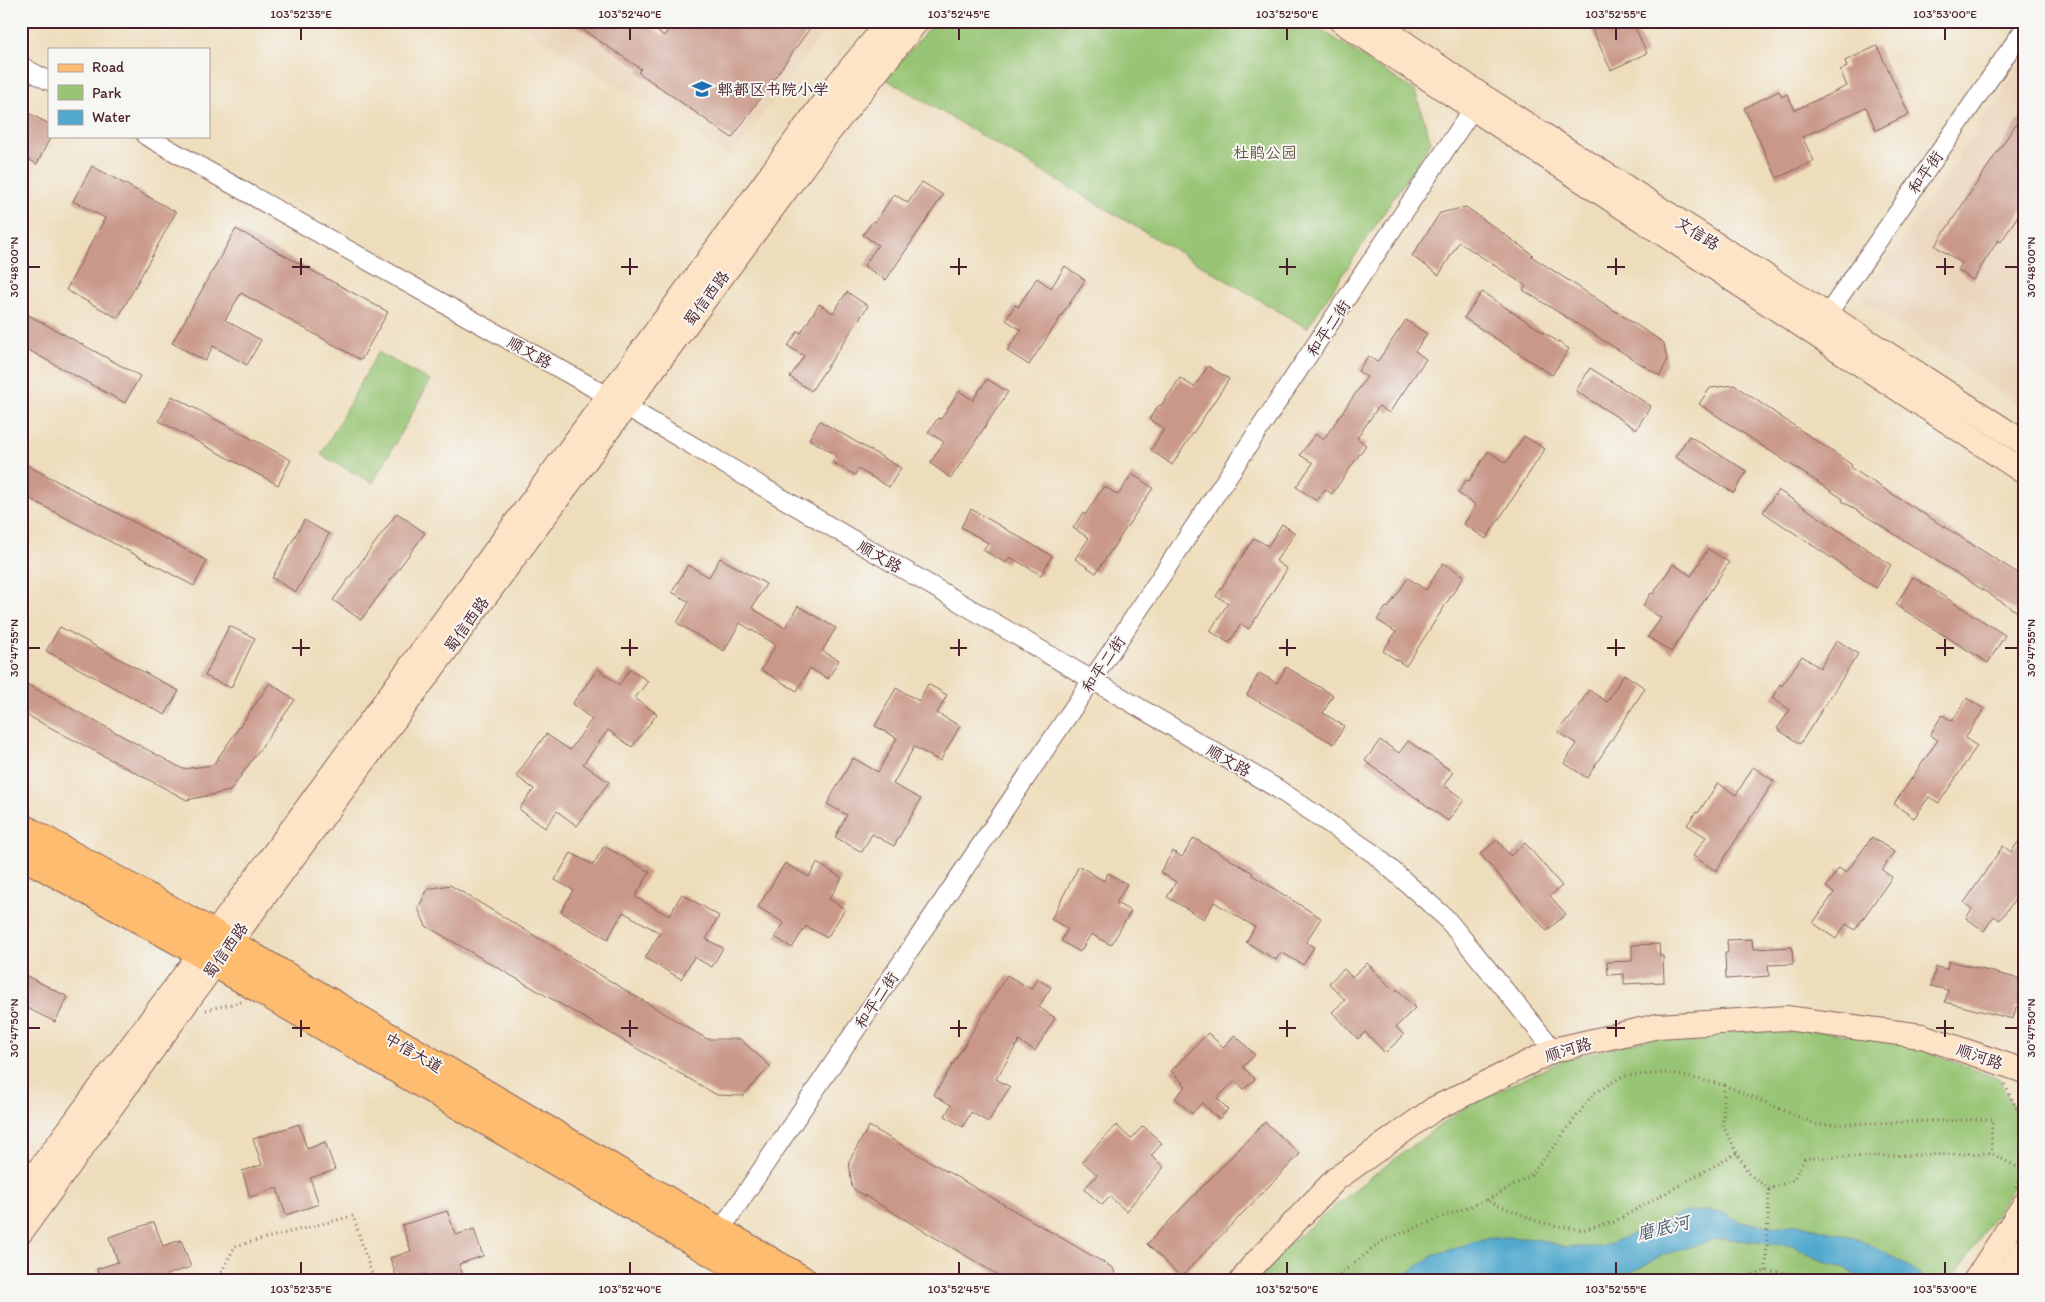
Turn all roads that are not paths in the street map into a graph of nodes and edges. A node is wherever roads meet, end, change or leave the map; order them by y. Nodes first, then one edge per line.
1 (890, 21) edge
2 (917, 21) edge
3 (1341, 21) edge
4 (1372, 21) edge
5 (2024, 29) edge
6 (21, 66) edge
7 (48, 80) edge
8 (1478, 102) junction
9 (150, 138) edge
10 (1827, 315) junction
11 (616, 401) junction
12 (2024, 443) edge
13 (2024, 472) edge
14 (1092, 680) junction
15 (21, 828) edge
16 (21, 854) edge
17 (215, 949) junction
18 (1554, 1050) junction
19 (2024, 1071) edge
20 (21, 1194) edge
21 (2024, 1206) edge
22 (720, 1231) junction
23 (21, 1232) edge
24 (2024, 1249) edge
25 (761, 1281) edge
26 (804, 1281) edge
27 (1242, 1281) edge
28 (1975, 1281) edge
29 (2003, 1281) edge

1 - 11 street, 蜀信西路
2 - 11 street, 蜀信西路
3 - 8 street
4 - 8 street, 文信路
5 - 10 street, 和平街
6 - 7 street
8 - 10 street, 文信路
8 - 13 street
8 - 14 street, 和平二街
9 - 11 street, 顺文路
10 - 12 street, 文信路
11 - 14 street, 顺文路
11 - 17 street, 蜀信西路
14 - 18 street, 顺文路
14 - 22 street, 和平二街
15 - 17 main road, 中信大道
16 - 17 main road, 中信大道
17 - 20 street, 蜀信西路
17 - 22 main road, 中信大道
17 - 23 street, 蜀信西路
17 - 25 main road, 中信大道
18 - 19 street, 顺河路
18 - 27 street, 顺河路
21 - 28 street
22 - 26 main road, 中信大道
24 - 29 street

